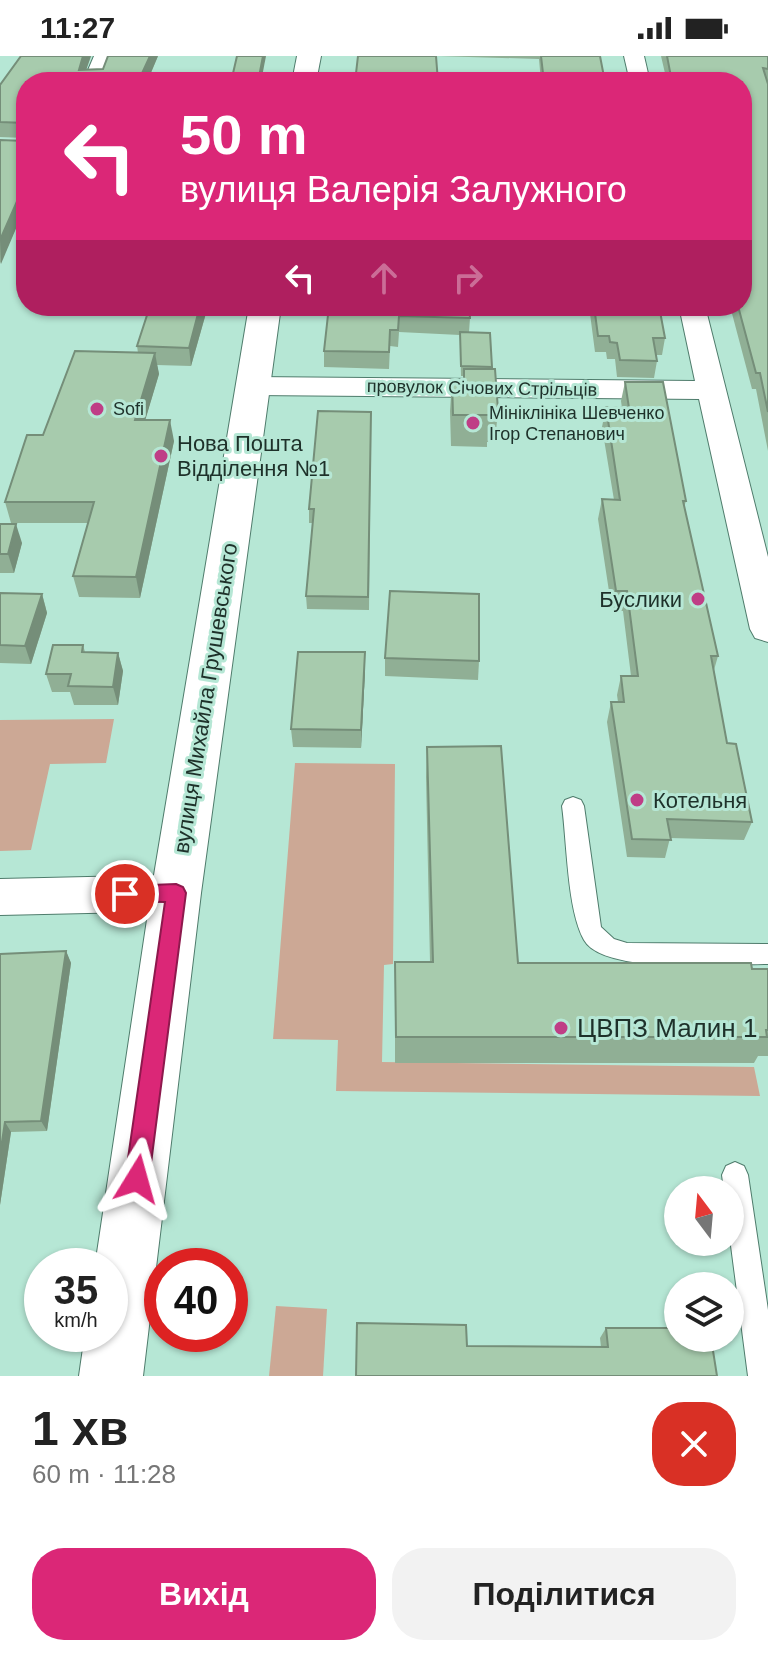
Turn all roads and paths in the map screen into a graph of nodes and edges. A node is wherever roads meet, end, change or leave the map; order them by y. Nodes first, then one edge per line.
1 (263, 316) edge
2 (694, 316) edge
3 (252, 386) junction
4 (711, 390) junction
5 (768, 629) edge
6 (573, 806) dead end
7 (176, 893) junction
8 (0, 897) edge
9 (768, 954) edge
10 (735, 1175) dead end
11 (111, 1376) edge
12 (763, 1376) edge

1 - 3 street, вулиця Михайла Грушевського
2 - 4 street
3 - 4 street, провулок Січових Стрільців
3 - 7 street, вулиця Михайла Грушевського
4 - 5 street
6 - 9 lane
7 - 8 street
7 - 11 street, вулиця Михайла Грушевського
10 - 12 lane

